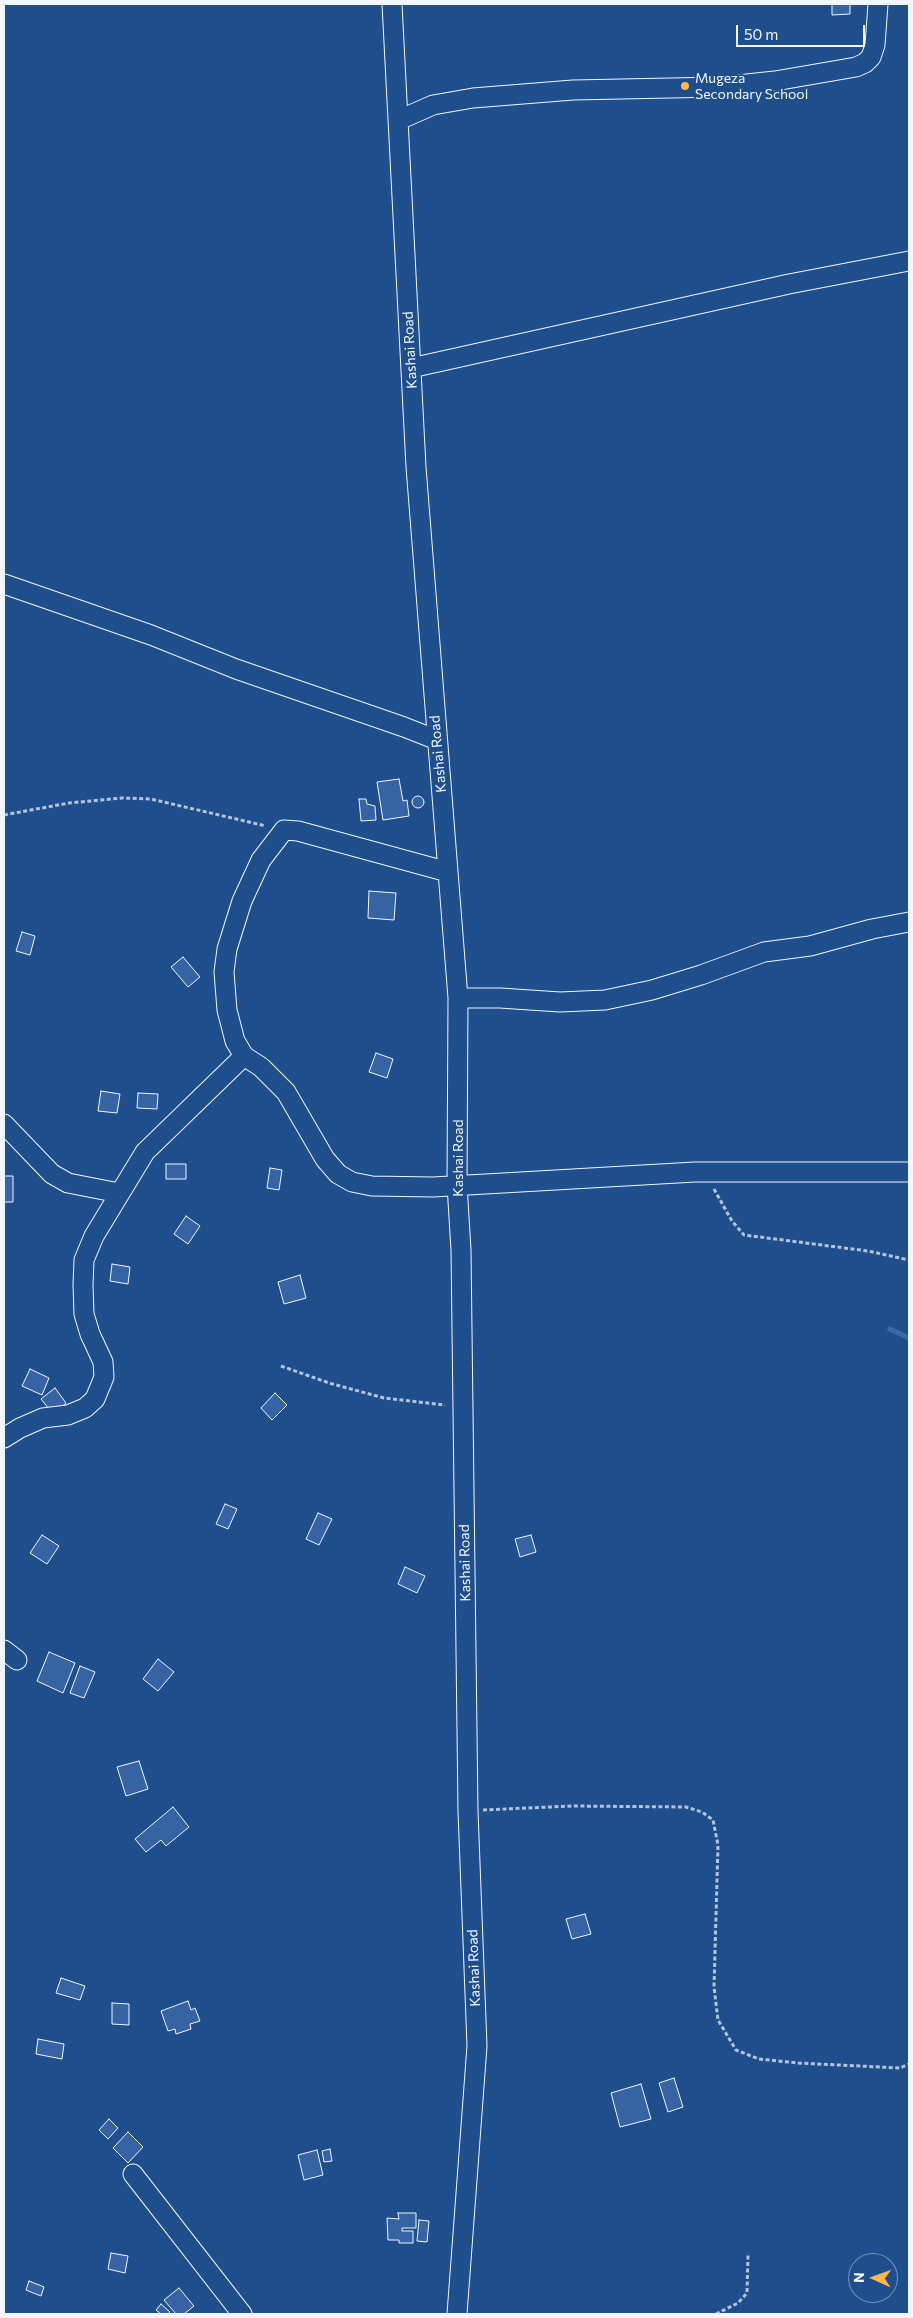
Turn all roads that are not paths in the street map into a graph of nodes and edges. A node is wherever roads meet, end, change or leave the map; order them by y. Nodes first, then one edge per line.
1 (392, 4) edge
2 (878, 4) edge
3 (399, 120) junction
4 (909, 261) edge
5 (411, 368) junction
6 (4, 584) edge
7 (436, 740) junction
8 (448, 872) junction
9 (909, 922) edge
10 (458, 998) junction
11 (244, 1056) junction
12 (4, 1124) edge
13 (909, 1172) edge
14 (457, 1185) junction
15 (119, 1194) junction
16 (4, 1438) edge
17 (133, 2174) dead end
18 (242, 2314) edge
19 (458, 2314) edge

1 - 3 street, Kashai Road
2 - 3 street
3 - 5 street, Kashai Road
4 - 5 street
5 - 7 street, Kashai Road
6 - 7 street
7 - 8 street, Kashai Road
8 - 10 street, Kashai Road
8 - 11 street
9 - 10 street
10 - 14 street, Kashai Road
11 - 14 street
11 - 15 street
12 - 15 street
13 - 14 street
14 - 19 street, Kashai Road
15 - 16 street
17 - 18 street

